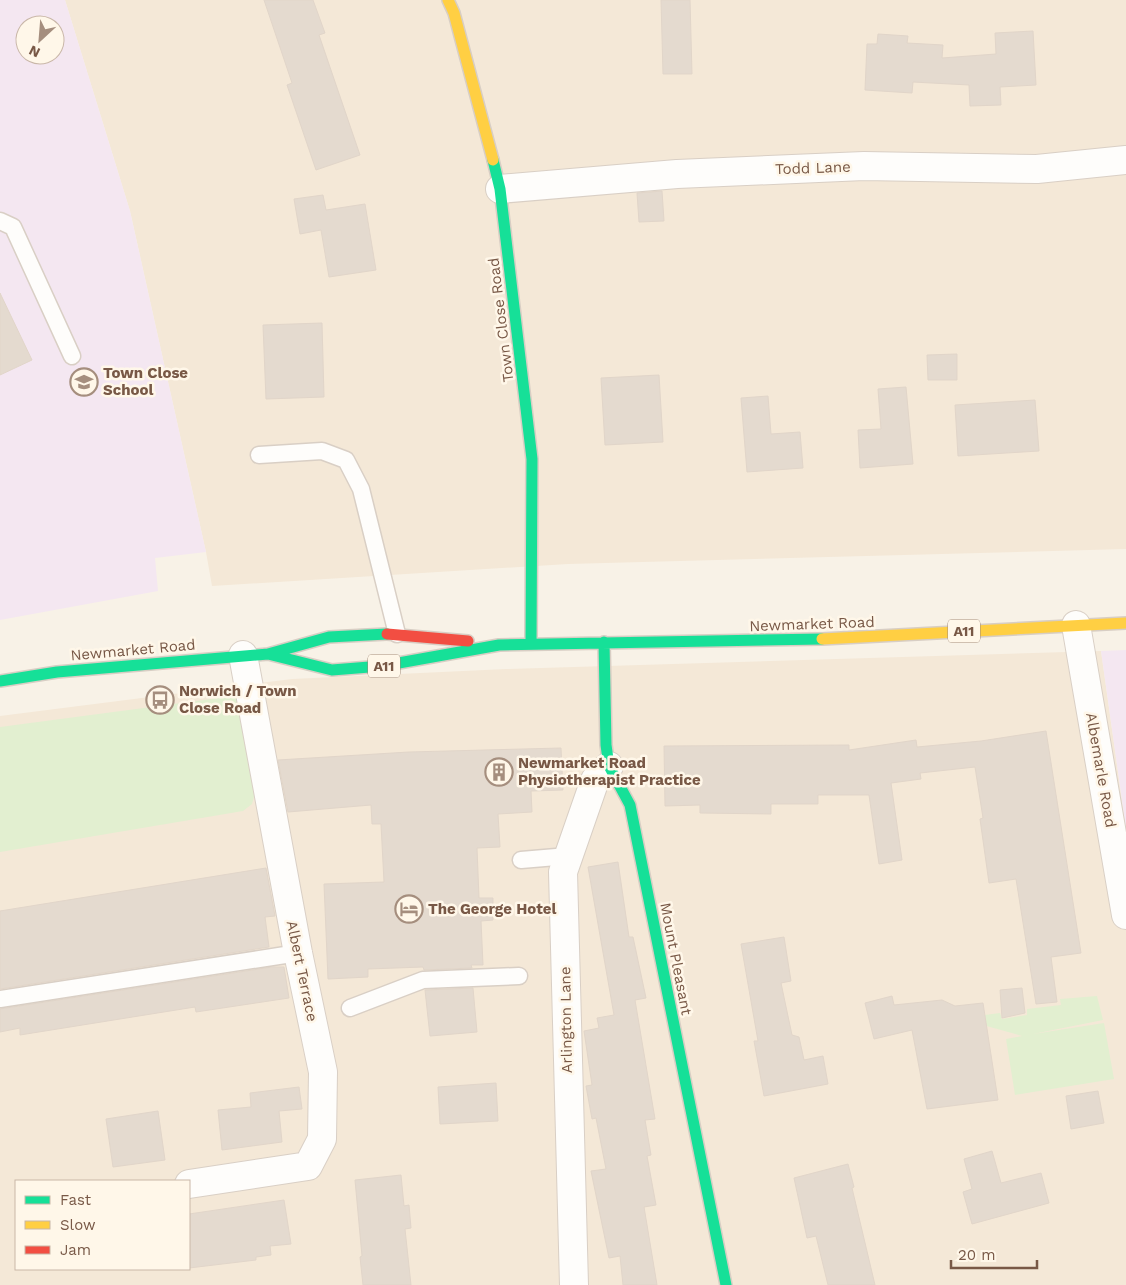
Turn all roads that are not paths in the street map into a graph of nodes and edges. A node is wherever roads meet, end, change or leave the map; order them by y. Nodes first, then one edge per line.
1 (448, 0) edge
2 (1126, 160) edge
3 (500, 189) junction
4 (0, 221) edge
5 (72, 356) dead end
6 (259, 455) dead end
7 (1126, 623) edge
8 (1076, 625) junction
9 (397, 634) junction
10 (604, 642) junction
11 (531, 643) junction
12 (499, 645) junction
13 (255, 654) junction
14 (0, 681) edge
15 (609, 766) junction
16 (568, 856) junction
17 (521, 860) dead end
18 (1126, 915) edge
19 (298, 953) junction
20 (519, 976) dead end
21 (0, 998) edge
22 (350, 1008) dead end
23 (190, 1184) edge
24 (574, 1285) edge
25 (726, 1285) edge

1 - 3 main road, Town Close Road
2 - 3 street, Todd Lane
3 - 11 main road, Town Close Road
4 - 5 lane
6 - 9 lane
7 - 8 main road, Newmarket Road / A11
8 - 10 main road, Newmarket Road / A11
8 - 18 street, Albemarle Road
9 - 12 main road, Newmarket Road / A11
9 - 13 main road, Newmarket Road / A11
10 - 11 main road, Newmarket Road / A11
10 - 15 main road, Mount Pleasant
11 - 12 main road, Newmarket Road / A11
12 - 13 main road, Newmarket Road / A11
13 - 14 main road, Newmarket Road / A11
13 - 19 street, Albert Terrace
15 - 16 street, Arlington Lane
15 - 25 main road, Mount Pleasant
16 - 17 lane
16 - 24 street, Arlington Lane
19 - 21 lane
19 - 23 street, Albert Terrace
20 - 22 lane

